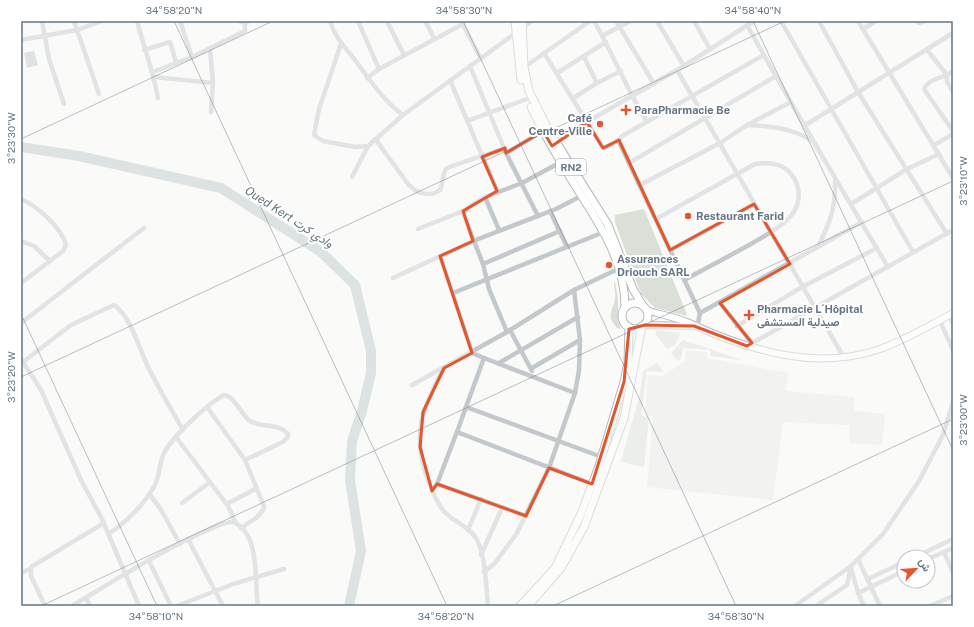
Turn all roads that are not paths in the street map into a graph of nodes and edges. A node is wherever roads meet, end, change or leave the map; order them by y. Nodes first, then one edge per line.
1 (42, 21) edge
2 (74, 21) edge
3 (102, 21) edge
4 (137, 21) edge
5 (180, 21) edge
6 (239, 21) edge
7 (330, 21) edge
8 (358, 21) edge
9 (387, 21) edge
10 (425, 21) edge
11 (516, 21) edge
12 (532, 21) edge
13 (590, 21) edge
14 (594, 21) edge
15 (616, 21) edge
16 (630, 21) edge
17 (657, 21) edge
18 (694, 21) edge
19 (741, 21) edge
20 (754, 21) edge
21 (781, 21) edge
22 (818, 21) edge
23 (858, 21) edge
24 (876, 21) edge
25 (916, 21) edge
26 (925, 21) edge
27 (247, 22) edge
28 (462, 23) edge
29 (522, 24) edge
30 (746, 26) junction
31 (620, 27) junction
32 (863, 29) junction
33 (77, 30) junction
34 (516, 33) junction
35 (953, 33) edge
36 (45, 36) junction
37 (602, 36) junction
38 (434, 38) junction
39 (21, 40) edge
40 (606, 42) junction
41 (341, 44) junction
42 (210, 48) junction
43 (710, 49) junction
44 (144, 50) junction
45 (927, 50) junction
46 (544, 53) junction
47 (404, 54) junction
48 (764, 55) junction
49 (192, 57) junction
50 (584, 57) junction
51 (481, 59) junction
52 (176, 62) junction
53 (470, 66) junction
54 (684, 66) junction
55 (379, 69) junction
56 (522, 69) junction
57 (677, 70) junction
58 (621, 71) junction
59 (953, 71) edge
60 (557, 73) junction
61 (890, 73) junction
62 (154, 75) junction
63 (947, 75) junction
64 (776, 76) junction
65 (367, 78) junction
66 (450, 80) junction
67 (213, 83) junction
68 (597, 83) junction
69 (654, 84) junction
70 (858, 92) junction
71 (953, 92) edge
72 (99, 94) dead end
73 (692, 95) junction
74 (632, 97) junction
75 (158, 98) dead end
76 (527, 99) junction
77 (572, 99) junction
78 (791, 102) junction
79 (64, 104) dead end
80 (832, 109) junction
81 (211, 112) dead end
82 (491, 112) junction
83 (403, 115) junction
84 (705, 118) junction
85 (467, 121) junction
86 (587, 122) junction
87 (647, 122) junction
88 (747, 125) junction
89 (804, 126) junction
90 (543, 131) junction
91 (953, 131) edge
92 (953, 134) edge
93 (376, 140) junction
94 (620, 140) junction
95 (814, 142) junction
96 (720, 143) junction
97 (554, 144) junction
98 (934, 145) junction
99 (368, 146) junction
100 (506, 151) junction
101 (939, 154) junction
102 (482, 158) junction
103 (561, 162) junction
104 (629, 162) junction
105 (907, 169) junction
106 (738, 174) junction
107 (352, 177) dead end
108 (953, 178) edge
109 (835, 180) junction
110 (522, 183) junction
111 (640, 185) junction
112 (876, 188) junction
113 (497, 192) junction
114 (585, 194) junction
115 (485, 197) junction
116 (21, 199) edge
117 (754, 204) junction
118 (851, 204) junction
119 (464, 211) junction
120 (550, 211) junction
121 (538, 216) junction
122 (656, 219) junction
123 (862, 222) junction
124 (144, 228) dead end
125 (418, 229) dead end
126 (499, 230) junction
127 (953, 230) edge
128 (560, 231) junction
129 (604, 232) junction
130 (771, 232) junction
131 (947, 234) junction
132 (21, 241) edge
133 (473, 241) junction
134 (567, 247) junction
135 (818, 247) junction
136 (876, 248) junction
137 (670, 250) junction
138 (913, 252) junction
139 (440, 256) junction
140 (50, 261) junction
141 (483, 264) junction
142 (790, 264) junction
143 (888, 267) junction
144 (620, 268) junction
145 (393, 278) dead end
146 (486, 279) junction
147 (684, 280) junction
148 (21, 283) edge
149 (802, 287) junction
150 (574, 290) junction
151 (453, 293) junction
152 (720, 303) junction
153 (625, 307) junction
154 (644, 308) junction
155 (815, 309) junction
156 (700, 313) junction
157 (951, 314) edge
158 (578, 317) junction
159 (940, 321) junction
160 (21, 323) edge
161 (953, 324) edge
162 (643, 325) junction
163 (737, 326) junction
164 (629, 327) junction
165 (696, 327) junction
166 (509, 331) junction
167 (580, 340) junction
168 (749, 345) junction
169 (522, 350) junction
170 (953, 350) edge
171 (472, 353) junction
172 (843, 356) junction
173 (484, 358) junction
174 (22, 361) edge
175 (499, 363) junction
176 (444, 368) junction
177 (532, 368) junction
178 (531, 375) junction
179 (412, 385) dead end
180 (575, 393) junction
181 (953, 402) edge
182 (207, 407) junction
183 (466, 407) junction
184 (183, 430) junction
185 (457, 432) junction
186 (176, 437) junction
187 (558, 442) junction
188 (602, 457) junction
189 (245, 460) junction
190 (549, 468) junction
191 (210, 482) junction
192 (437, 484) junction
193 (592, 484) junction
194 (257, 488) junction
195 (432, 491) junction
196 (149, 494) junction
197 (481, 500) junction
198 (182, 503) dead end
199 (227, 504) junction
200 (502, 508) junction
201 (526, 516) junction
202 (104, 523) junction
203 (236, 524) junction
204 (241, 528) junction
205 (468, 530) junction
206 (109, 534) junction
207 (188, 539) junction
208 (953, 539) edge
209 (180, 544) junction
210 (953, 548) edge
211 (932, 549) edge
212 (944, 552) junction
213 (481, 555) junction
214 (936, 556) edge
215 (858, 559) junction
216 (149, 561) junction
217 (851, 566) junction
218 (896, 566) edge
219 (30, 569) junction
220 (284, 569) dead end
221 (484, 572) junction
222 (953, 572) edge
223 (21, 573) edge
224 (125, 574) junction
225 (896, 575) edge
226 (255, 578) junction
227 (868, 578) junction
228 (871, 586) junction
229 (215, 590) junction
230 (858, 592) junction
231 (953, 596) edge
232 (86, 598) junction
233 (138, 604) edge
234 (45, 606) edge
235 (72, 606) edge
236 (90, 606) edge
237 (132, 606) edge
238 (171, 606) edge
239 (177, 606) edge
240 (223, 606) edge
241 (258, 606) edge
242 (488, 606) edge
243 (520, 606) edge
244 (528, 606) edge
245 (795, 606) edge
246 (816, 606) edge
247 (864, 606) edge
248 (880, 606) edge
249 (930, 606) edge

1 - 36 street
2 - 33 street
3 - 33 street
4 - 44 street
5 - 49 street
6 - 27 street
7 - 41 street
8 - 55 street
9 - 47 street
10 - 38 street
11 - 34 main road, RN2
12 - 29 street
13 - 46 street
14 - 37 street
15 - 31 street
16 - 31 street
17 - 54 street
18 - 43 street
19 - 30 street
20 - 30 street
21 - 80 street
22 - 70 street
23 - 32 street
24 - 32 street
25 - 26 street
27 - 42 street
28 - 38 street
28 - 51 street
29 - 34 street
29 - 56 main road, RN2
30 - 43 street
30 - 48 street
31 - 37 street
31 - 69 street
32 - 61 street
33 - 36 street
33 - 72 street
34 - 51 street
34 - 56 main road, RN2
35 - 45 street
36 - 39 street
36 - 79 street
37 - 40 street
38 - 47 street
40 - 50 street
40 - 58 street
41 - 65 street
41 - 99 street
42 - 49 street
42 - 67 street
43 - 54 street
44 - 52 street
44 - 62 street
45 - 61 street
45 - 63 street
46 - 56 street
46 - 60 street
47 - 55 street
48 - 64 street
48 - 73 street
49 - 52 street
50 - 60 street
50 - 68 street
51 - 53 street
52 - 62 street
53 - 66 street
53 - 82 street
54 - 57 street
55 - 65 street
56 - 76 main road, RN2
56 - 97 main road, RN2
57 - 69 street
57 - 73 street
58 - 68 street
58 - 74 street
59 - 63 street
60 - 77 street
61 - 70 street
61 - 98 street
62 - 67 street
62 - 75 street
63 - 71 street
63 - 91 street
64 - 78 street
64 - 84 street
65 - 83 street
66 - 83 street
66 - 85 street
67 - 81 street
68 - 77 street
69 - 74 street
70 - 80 street
70 - 105 street
73 - 84 street
73 - 87 street
74 - 86 street
74 - 87 street
76 - 82 street
76 - 90 main road, RN2
77 - 86 street
78 - 88 street
78 - 89 street
80 - 89 street
80 - 112 street
82 - 85 street
82 - 100 street
83 - 93 street
84 - 96 street
84 - 104 street
85 - 102 street
86 - 94 street
86 - 97 street
87 - 94 street
88 - 95 street
88 - 96 street
89 - 95 street
90 - 97 main road, RN2
90 - 100 street
92 - 98 street
93 - 99 street
93 - 102 street
94 - 104 street
95 - 109 street
96 - 106 street
96 - 111 street
97 - 103 main road, RN2
97 - 114 main road, RN2
98 - 101 street
99 - 107 street
100 - 102 street
100 - 110 street
101 - 105 street
101 - 108 street
102 - 113 street
103 - 110 street
103 - 114 main road, RN2
104 - 111 street
105 - 112 street
105 - 131 street
106 - 117 street
106 - 122 street
106 - 130 street
109 - 118 street
109 - 135 street
110 - 113 street
110 - 121 street
111 - 122 street
112 - 118 street
112 - 138 street
113 - 115 street
114 - 120 street
114 - 129 main road, RN2
114 - 154 main road, RN2
115 - 119 street
115 - 126 street
116 - 140 street
117 - 130 street
117 - 137 street
118 - 123 street
119 - 125 street
119 - 133 street
120 - 121 street
120 - 128 street
121 - 126 street
122 - 137 street
123 - 135 street
123 - 136 street
124 - 160 street
126 - 133 street
127 - 131 street
128 - 134 street
128 - 141 street
129 - 134 street
129 - 144 main road, RN2
130 - 142 street
130 - 147 street
131 - 138 street
132 - 140 street
133 - 139 street
133 - 141 street
134 - 146 street
135 - 142 street
136 - 143 street
136 - 149 street
137 - 147 street
138 - 143 street
139 - 145 street
139 - 151 street
140 - 148 street
141 - 146 street
142 - 149 street
142 - 152 street
143 - 155 street
144 - 150 street
144 - 153 main road, RN2
146 - 151 street
146 - 166 street
147 - 156 street
149 - 155 street
149 - 163 street
150 - 158 street
150 - 166 street
151 - 171 street
152 - 156 street
152 - 163 street
153 - 154 main road
153 - 164 main road, RN2
154 - 162 main road
154 - 165 main road
155 - 168 street
155 - 172 street
156 - 165 street
157 - 159 main road
157 - 161 street
158 - 167 street
158 - 169 street
159 - 170 street
159 - 172 main road
162 - 164 main road
162 - 165 main road
162 - 244 main road
163 - 168 street
164 - 188 main road, RN2
165 - 168 main road
166 - 169 street
166 - 171 street
167 - 177 street
167 - 180 street
168 - 172 main road
169 - 175 street
169 - 177 street
171 - 173 street
171 - 176 street
173 - 175 street
173 - 183 street
174 - 184 street
174 - 202 street
175 - 178 street
176 - 179 street
176 - 195 street
177 - 178 street
178 - 180 street
180 - 187 street
181 - 215 street
182 - 184 street
182 - 189 street
182 - 189 street
183 - 185 street
183 - 187 street
184 - 186 street
185 - 190 street
185 - 192 street
186 - 191 street
186 - 196 street
187 - 188 street
187 - 190 street
188 - 193 main road, RN2
189 - 194 street
190 - 193 street
190 - 201 street
191 - 198 street
191 - 199 street
192 - 195 street
192 - 197 street
193 - 243 main road, RN2
194 - 199 street
194 - 204 street
195 - 205 street
196 - 206 street
196 - 209 street
197 - 200 street
197 - 205 street
199 - 203 street
200 - 201 street
200 - 213 street
201 - 221 street
202 - 206 street
202 - 219 street
203 - 204 street
203 - 207 street
204 - 226 street
205 - 213 street
206 - 224 street
207 - 209 street
207 - 229 street
208 - 211 street
209 - 216 street
210 - 212 street
212 - 214 street
212 - 222 street
213 - 221 street
215 - 217 street
215 - 227 street
216 - 224 street
216 - 238 street
217 - 230 street
217 - 245 street
217 - 246 street
218 - 227 street
219 - 223 street
219 - 234 street
220 - 226 street
221 - 242 street
224 - 232 street
224 - 233 street
225 - 228 street
226 - 229 street
226 - 241 street
227 - 228 street
228 - 230 street
228 - 248 street
229 - 239 street
229 - 240 street
230 - 247 street
231 - 249 street
232 - 235 street
232 - 236 street
233 - 237 street

